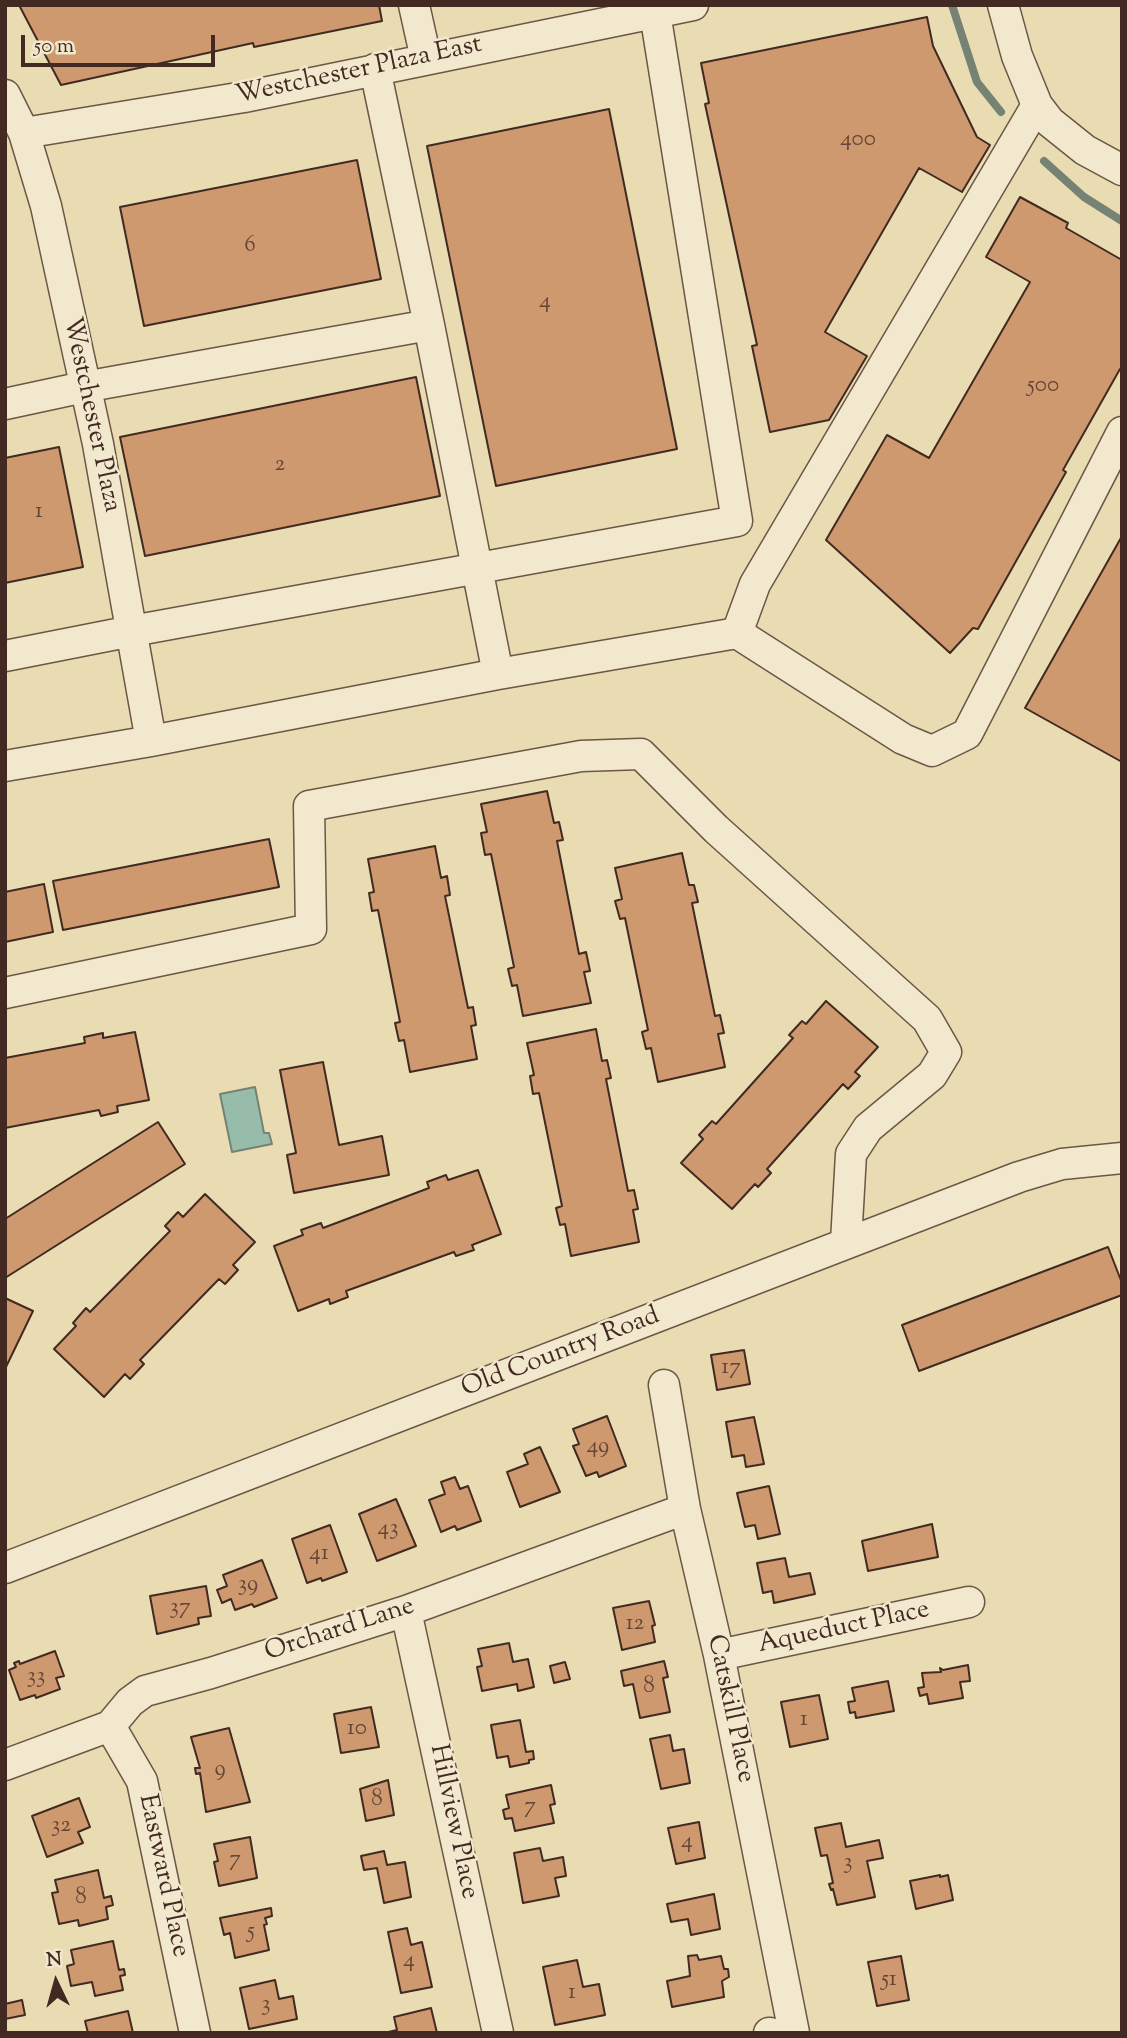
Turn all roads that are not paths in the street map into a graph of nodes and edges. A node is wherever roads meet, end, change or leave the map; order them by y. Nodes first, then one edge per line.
1 (414, 5) edge
2 (693, 5) edge
3 (1003, 5) edge
4 (655, 13) junction
5 (426, 58) junction
6 (375, 69) junction
7 (6, 97) edge
8 (1037, 104) junction
9 (24, 133) junction
10 (1122, 170) edge
11 (429, 325) junction
12 (84, 387) junction
13 (5, 404) edge
14 (1122, 432) edge
15 (477, 568) junction
16 (132, 631) junction
17 (737, 634) junction
18 (5, 656) edge
19 (498, 674) junction
20 (151, 741) junction
21 (5, 766) edge
22 (5, 993) edge
23 (1122, 1158) edge
24 (846, 1242) junction
25 (664, 1385) dead end
26 (685, 1509) junction
27 (5, 1568) edge
28 (969, 1602) dead end
29 (406, 1611) junction
30 (719, 1655) junction
31 (110, 1726) junction
32 (5, 1765) edge
33 (195, 2033) edge
34 (498, 2033) edge
35 (794, 2033) edge

1 - 5 street
2 - 4 street, Westchester Plaza East
3 - 8 street
4 - 5 street, Westchester Plaza East
4 - 15 street
5 - 6 street, Westchester Plaza East
6 - 9 street, Westchester Plaza East
6 - 11 street
7 - 9 street, Westchester Plaza
8 - 10 street
8 - 17 street
9 - 12 street, Westchester Plaza
11 - 12 street
11 - 15 street
12 - 13 street
12 - 16 street, Westchester Plaza
14 - 17 street
15 - 16 street
15 - 19 street
16 - 18 street
16 - 20 street, Westchester Plaza
17 - 19 street
19 - 20 street
20 - 21 street
22 - 24 street
23 - 24 street, Old Country Road
24 - 27 street, Old Country Road
25 - 26 street, Catskill Place
26 - 29 street, Orchard Lane
26 - 30 street, Catskill Place
28 - 30 street, Aqueduct Place
29 - 31 street, Orchard Lane
29 - 34 street, Hillview Place
30 - 35 street, Catskill Place
31 - 32 street, Orchard Lane
31 - 33 street, Eastward Place

